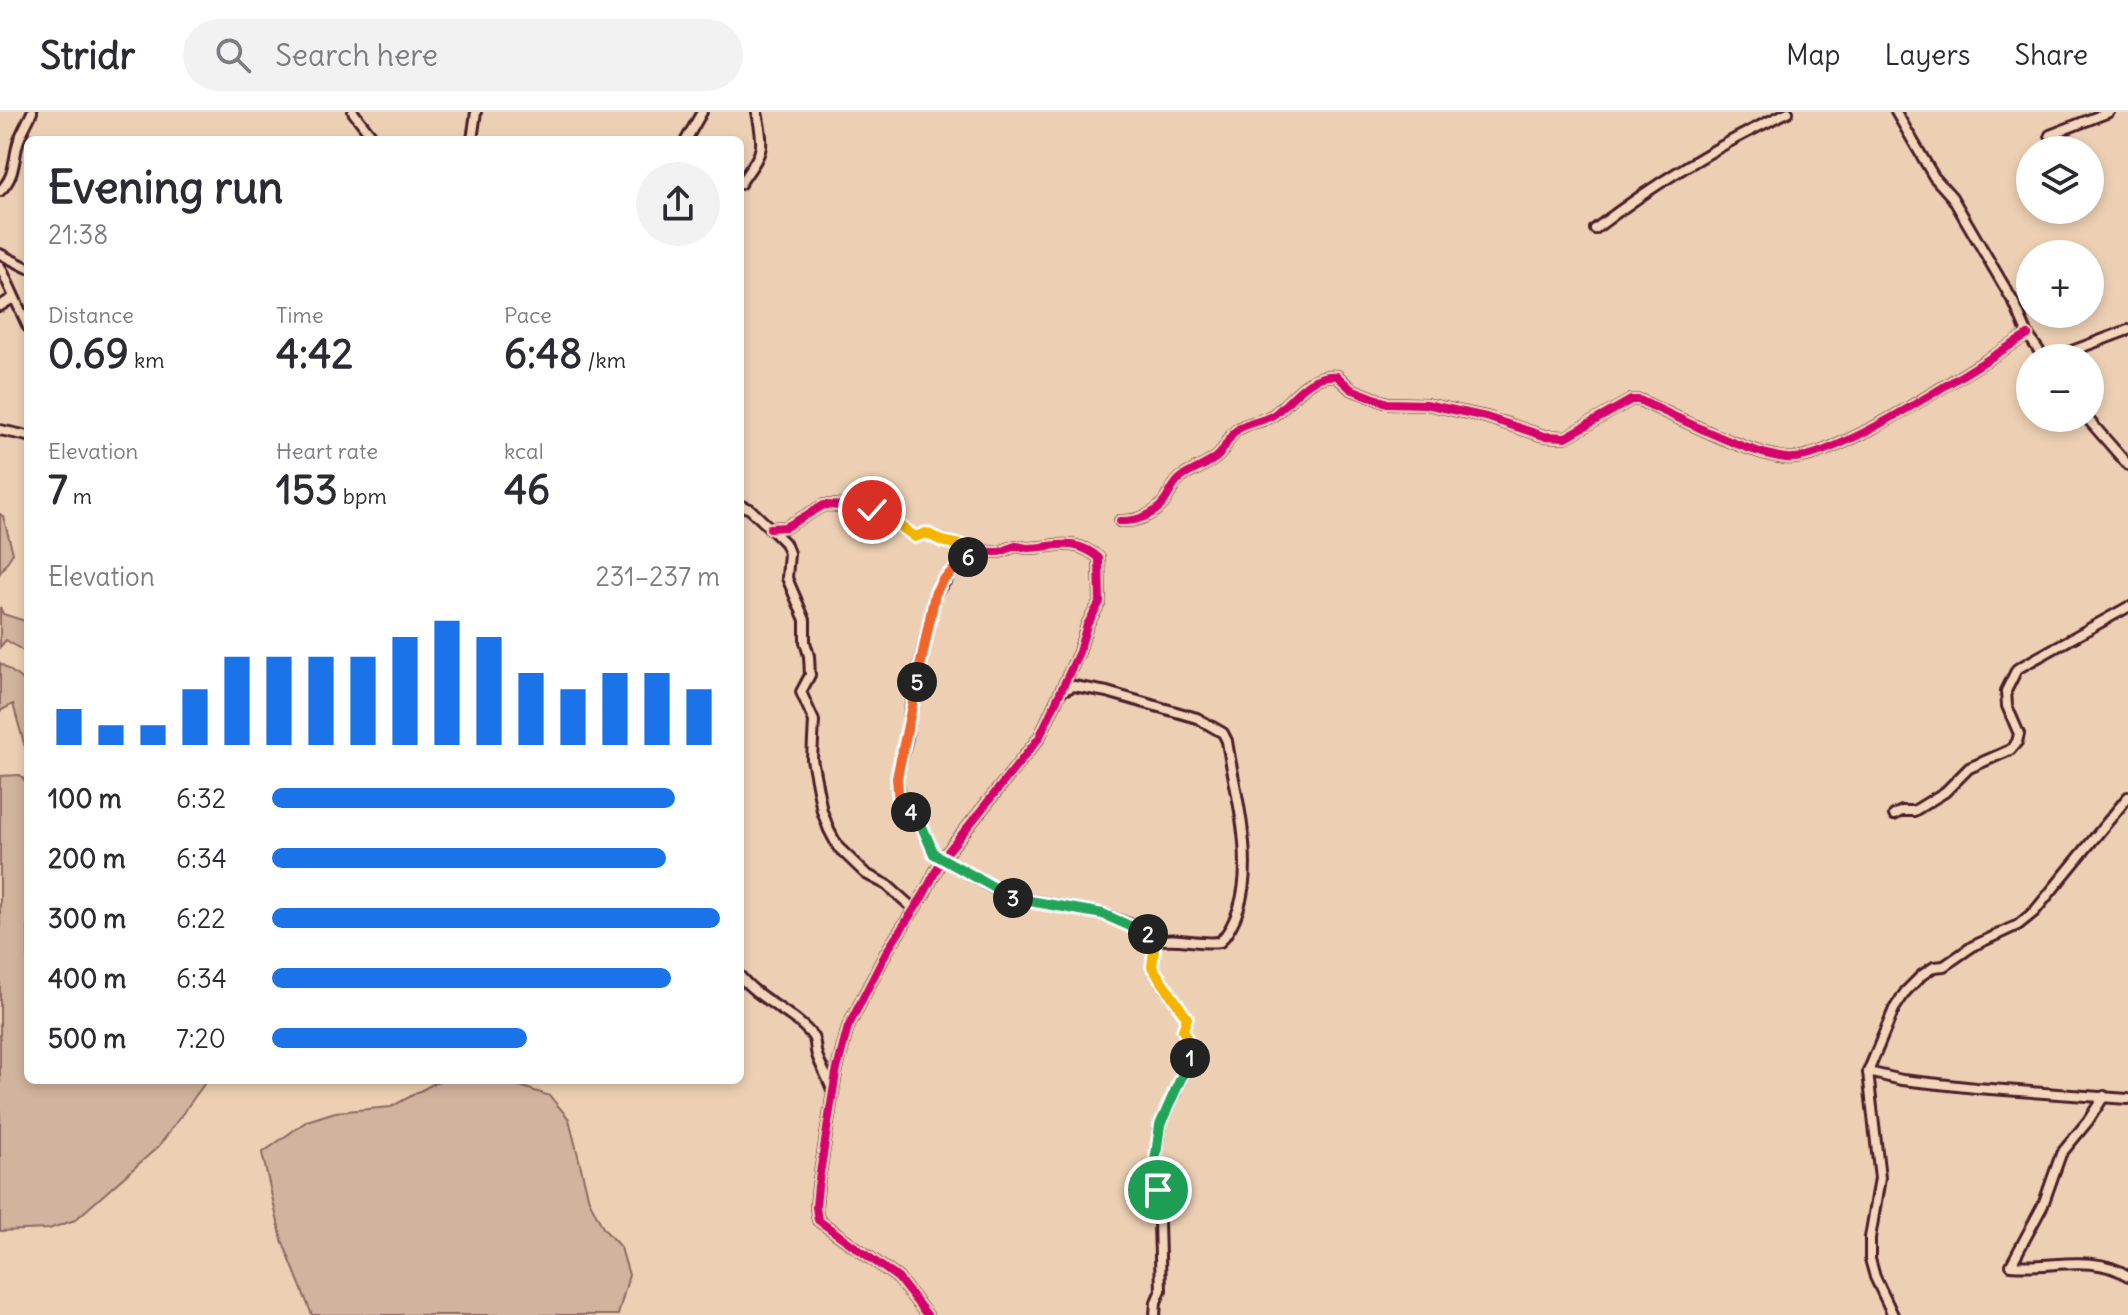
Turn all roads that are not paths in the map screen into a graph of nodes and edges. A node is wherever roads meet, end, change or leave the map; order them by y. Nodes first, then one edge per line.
1 (32, 112) edge
2 (353, 112) edge
3 (476, 112) edge
4 (702, 112) edge
5 (757, 112) edge
6 (1788, 112) edge
7 (1896, 112) edge
8 (2109, 112) edge
9 (2050, 135) dead end
10 (372, 136) edge
11 (473, 136) edge
12 (688, 136) edge
13 (744, 178) edge
14 (0, 191) edge
15 (1595, 229) dead end
16 (0, 254) edge
17 (0, 266) edge
18 (24, 266) edge
19 (13, 298) junction
20 (0, 306) edge
21 (24, 319) edge
22 (2128, 330) edge
23 (2028, 335) junction
24 (2034, 344) edge
25 (2090, 344) edge
26 (0, 430) edge
27 (2099, 432) edge
28 (24, 435) edge
29 (2128, 465) edge
30 (744, 507) edge
31 (1120, 521) dead end
32 (770, 528) junction
33 (978, 549) junction
34 (2128, 607) edge
35 (1061, 691) junction
36 (2128, 797) edge
37 (1894, 815) dead end
38 (942, 859) junction
39 (914, 909) junction
40 (1155, 941) junction
41 (744, 982) edge
42 (1868, 1072) junction
43 (834, 1095) junction
44 (2104, 1096) junction
45 (2128, 1099) edge
46 (2128, 1276) edge
47 (927, 1315) edge
48 (1155, 1315) edge
49 (1893, 1315) edge

1 - 14 street
2 - 10 street
3 - 11 street
4 - 12 street
5 - 13 street
6 - 15 street
7 - 23 street
8 - 9 street
16 - 18 street
17 - 19 street
19 - 20 street
19 - 21 street
22 - 25 street
23 - 24 street
23 - 31 street
26 - 28 street
27 - 29 street
30 - 32 street
32 - 33 street
32 - 39 street
33 - 35 street
33 - 38 street
34 - 37 street
35 - 38 street
35 - 40 street
36 - 42 street
38 - 39 street
38 - 40 street
39 - 43 street
40 - 48 street
41 - 43 street
42 - 44 street
42 - 49 street
43 - 47 street
44 - 45 street
44 - 46 street

